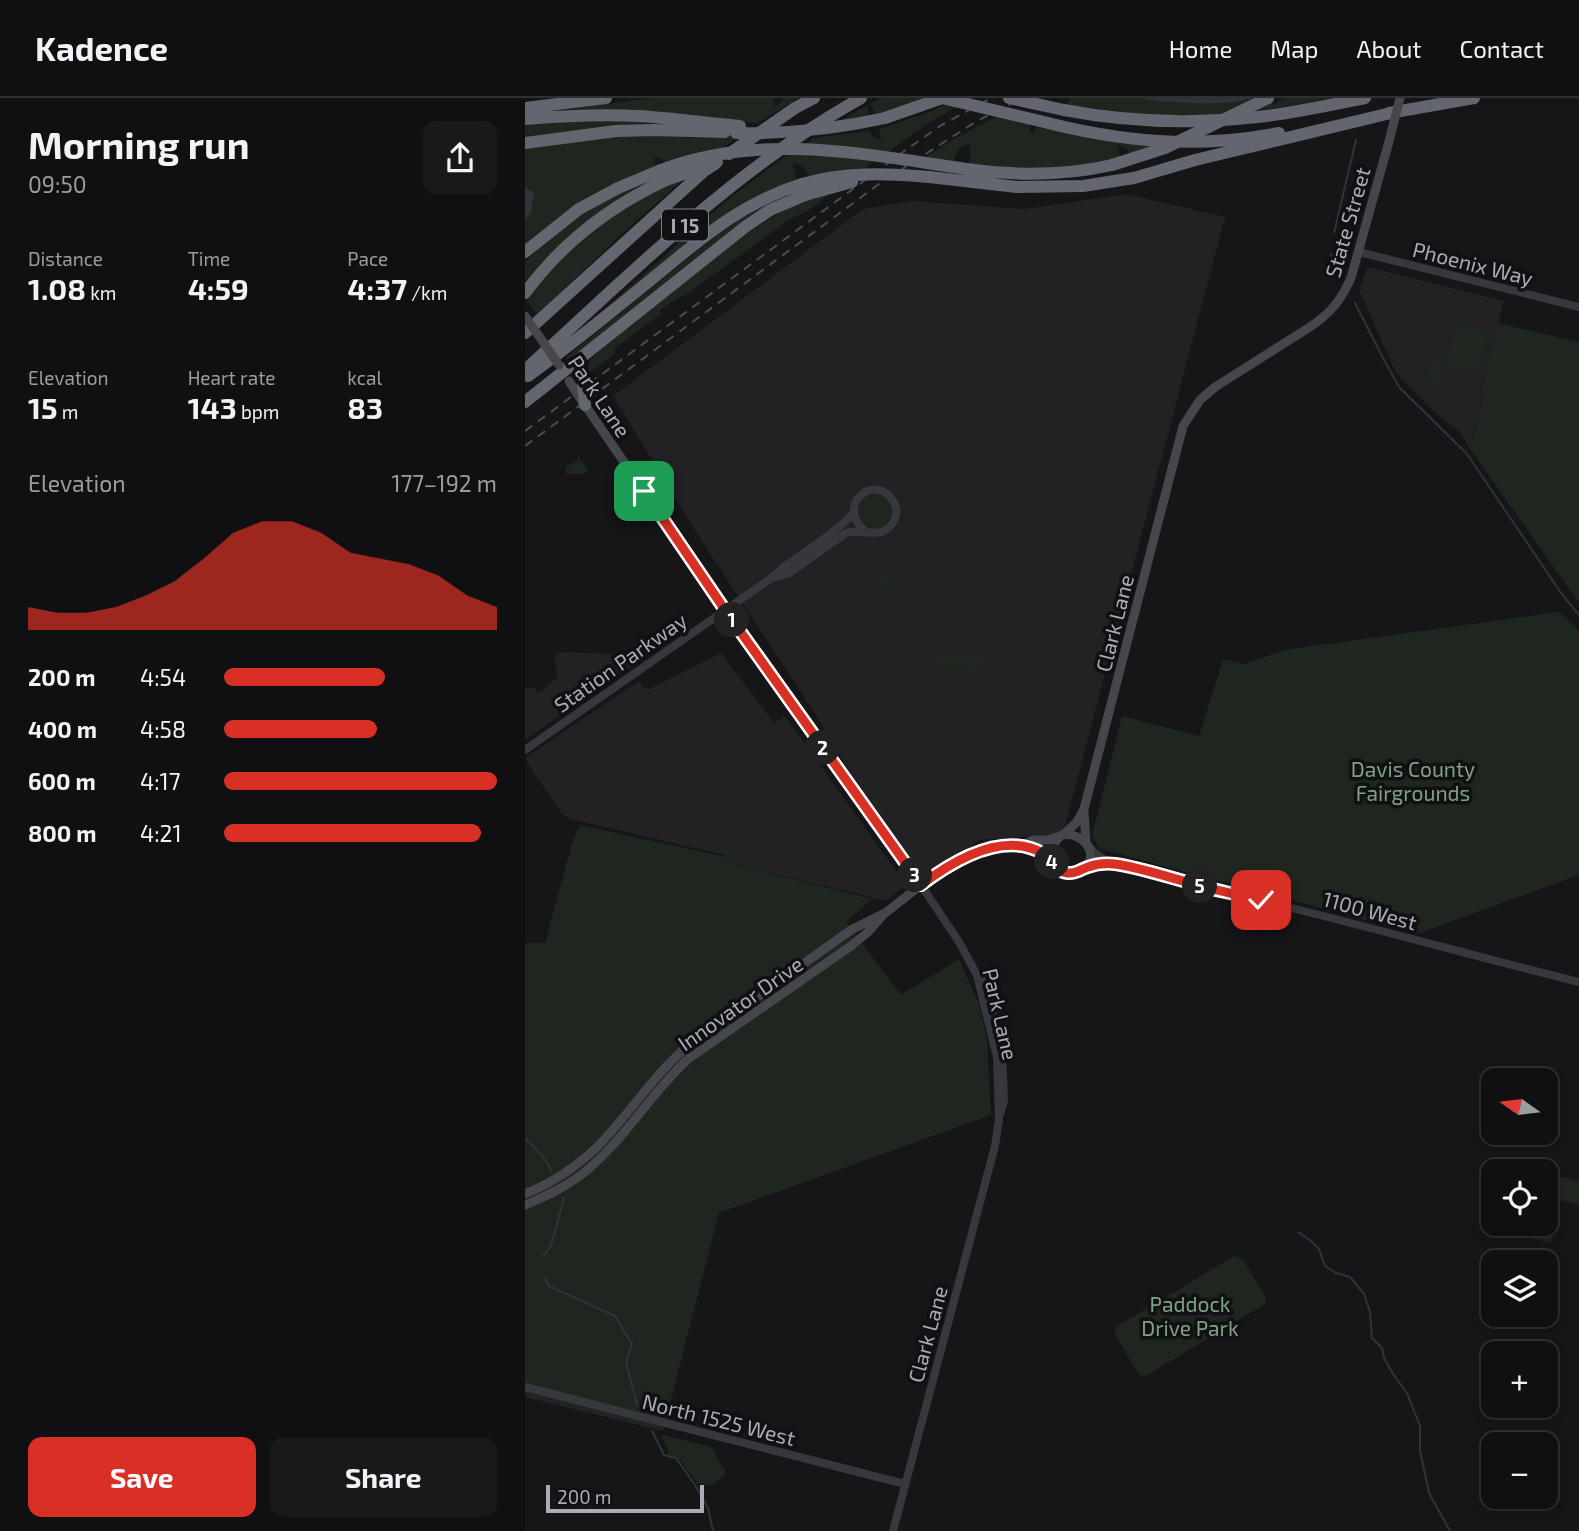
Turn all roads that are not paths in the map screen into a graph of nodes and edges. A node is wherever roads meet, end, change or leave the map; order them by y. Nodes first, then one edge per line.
1 (606, 98) edge
2 (814, 98) edge
3 (860, 98) edge
4 (942, 98) edge
5 (1010, 98) edge
6 (1268, 98) edge
7 (1365, 98) edge
8 (1400, 98) edge
9 (1473, 98) edge
10 (525, 108) edge
11 (1395, 112) junction
12 (525, 119) edge
13 (738, 130) junction
14 (525, 143) edge
15 (663, 175) junction
16 (964, 175) junction
17 (803, 189) junction
18 (1359, 252) junction
19 (525, 254) edge
20 (525, 293) edge
21 (1579, 307) edge
22 (525, 316) edge
23 (525, 333) edge
24 (590, 350) junction
25 (525, 370) edge
26 (563, 373) junction
27 (525, 379) edge
28 (525, 402) edge
29 (585, 405) junction
30 (1177, 445) joint
31 (853, 513) junction
32 (865, 531) junction
33 (770, 579) junction
34 (725, 610) junction
35 (525, 750) edge
36 (1084, 809) junction
37 (1062, 835) junction
38 (1087, 844) junction
39 (1022, 845) junction
40 (1053, 864) junction
41 (1111, 864) junction
42 (1084, 868) junction
43 (921, 885) junction
44 (884, 914) junction
45 (1579, 982) edge
46 (995, 1146) joint
47 (525, 1194) edge
48 (525, 1205) edge
49 (525, 1387) edge
50 (905, 1484) junction
51 (893, 1531) edge

1 - 10 highway
2 - 23 highway, I 15
3 - 25 highway, I 15
4 - 11 highway, bridge
4 - 13 highway, bridge
5 - 7 highway, bridge
6 - 16 highway, bridge
8 - 18 main road, State Street, bridge
9 - 11 highway
11 - 16 highway
12 - 13 highway
13 - 14 highway
15 - 16 highway, bridge
15 - 19 highway
15 - 20 highway
16 - 17 highway, bridge
17 - 24 highway
17 - 27 highway
18 - 21 street, Phoenix Way
18 - 30 main road, State Street
22 - 26 main road, Park Lane, bridge
24 - 26 highway
24 - 29 highway, bridge
26 - 28 highway
26 - 29 main road, Park Lane, bridge
29 - 34 main road, Park Lane
30 - 36 main road, Clark Lane
31 - 32 street
31 - 32 street
31 - 33 street, Station Parkway
32 - 33 street, Station Parkway
33 - 34 street, Station Parkway
34 - 35 street, Station Parkway
34 - 43 main road, Park Lane
36 - 37 main road, Clark Lane
36 - 38 main road, Clark Lane
37 - 38 main road
37 - 39 main road
37 - 40 main road
38 - 41 street, 1100 West
38 - 42 main road
39 - 40 main road
39 - 43 main road
40 - 42 main road
41 - 42 street, 1100 West
41 - 45 street, 1100 West
43 - 44 main road, Innovator Drive
43 - 46 street, Park Lane
44 - 47 main road, Innovator Drive
44 - 48 main road, Innovator Drive
46 - 50 street, Clark Lane
49 - 50 street, North 1525 West
50 - 51 street, Clark Lane

